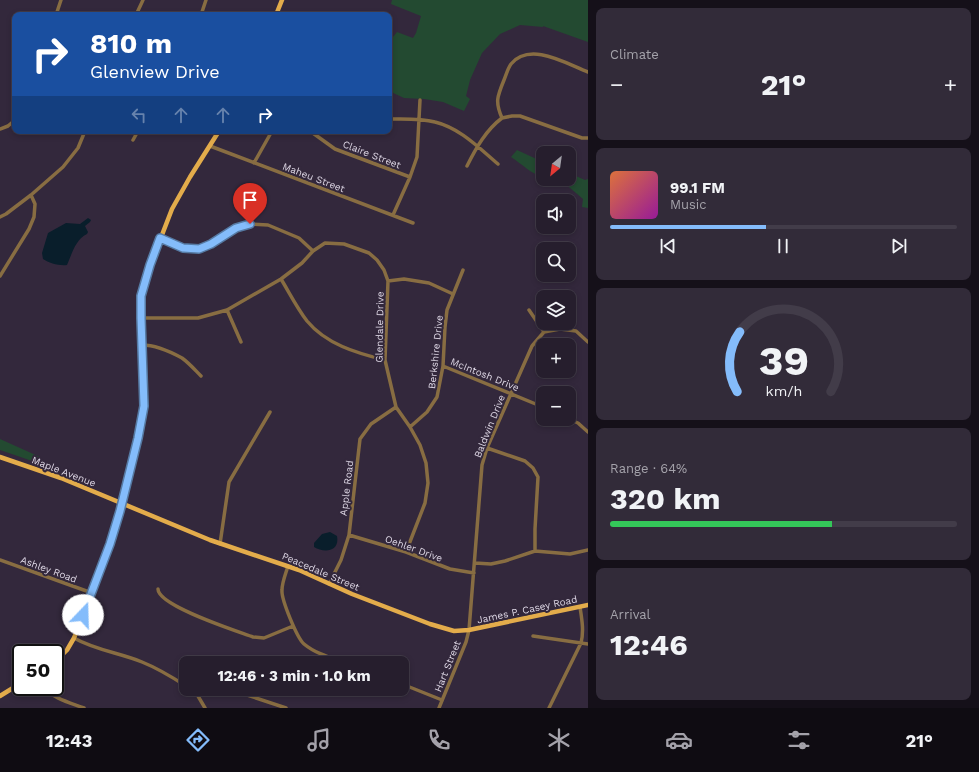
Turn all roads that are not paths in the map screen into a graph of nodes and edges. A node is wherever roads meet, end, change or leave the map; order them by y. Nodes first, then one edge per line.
1 (61, 0) edge
2 (143, 0) edge
3 (206, 0) edge
4 (282, 0) edge
5 (57, 12) edge
6 (137, 12) edge
7 (202, 12) edge
8 (277, 12) edge
9 (588, 72) edge
10 (420, 100) dead end
11 (502, 118) junction
12 (392, 119) edge
13 (419, 120) junction
14 (12, 123) edge
15 (0, 129) edge
16 (83, 134) edge
17 (136, 134) edge
18 (216, 134) edge
19 (270, 134) edge
20 (314, 134) edge
21 (588, 138) edge
22 (133, 140) dead end
23 (210, 146) junction
24 (477, 147) junction
25 (254, 163) junction
26 (498, 164) dead end
27 (467, 166) dead end
28 (410, 177) junction
29 (30, 195) junction
30 (393, 215) junction
31 (0, 216) edge
32 (413, 223) dead end
33 (160, 238) junction
34 (313, 251) junction
35 (463, 270) dead end
36 (0, 276) edge
37 (281, 279) junction
38 (388, 281) junction
39 (453, 294) junction
40 (227, 310) junction
41 (529, 310) dead end
42 (141, 318) junction
43 (544, 332) junction
44 (241, 342) dead end
45 (588, 342) edge
46 (142, 345) junction
47 (385, 360) junction
48 (443, 366) junction
49 (201, 376) dead end
50 (511, 393) junction
51 (536, 404) edge
52 (396, 407) junction
53 (270, 412) dead end
54 (576, 422) edge
55 (410, 426) junction
56 (588, 432) edge
57 (487, 448) junction
58 (0, 457) edge
59 (122, 504) junction
60 (349, 535) junction
61 (220, 544) junction
62 (588, 550) edge
63 (535, 551) junction
64 (406, 552) junction
65 (0, 560) edge
66 (475, 563) junction
67 (288, 566) junction
68 (474, 573) junction
69 (329, 584) junction
70 (158, 589) dead end
71 (92, 593) junction
72 (588, 605) edge
73 (580, 607) junction
74 (293, 626) junction
75 (469, 630) junction
76 (533, 636) dead end
77 (74, 638) junction
78 (581, 643) junction
79 (588, 644) edge
80 (64, 653) edge
81 (327, 656) edge
82 (179, 681) edge
83 (409, 687) edge
84 (12, 689) edge
85 (0, 696) edge
86 (55, 696) edge
87 (197, 696) edge
88 (253, 696) edge
89 (442, 700) junction
90 (84, 708) edge
91 (205, 708) edge
92 (286, 708) edge
93 (439, 708) edge
94 (549, 708) edge

1 - 5 street
2 - 6 street
3 - 7 street
4 - 8 main road
9 - 11 street
10 - 13 street
11 - 21 street
11 - 24 street
12 - 13 street
13 - 24 street
13 - 28 street
14 - 15 street
16 - 29 street
17 - 22 street
18 - 23 main road
19 - 25 street
20 - 28 street, Claire Street
23 - 25 street, Maheu Street
23 - 33 main road
24 - 26 street
24 - 27 street
25 - 30 street, Maheu Street
28 - 30 street
29 - 31 street
29 - 36 street
30 - 32 street, Maheu Street
33 - 34 street
33 - 42 main road
34 - 37 street, Glendale Drive
34 - 38 street, Glendale Drive
35 - 39 street, Berkshire Drive
37 - 40 street, Glendale Drive
37 - 47 street
38 - 39 street
38 - 47 street, Glendale Drive
39 - 48 street, Berkshire Drive
40 - 42 street, Glendale Drive
40 - 44 street
41 - 43 street
42 - 46 main road
43 - 45 street
43 - 50 street, Baldwin Drive
46 - 49 street
46 - 59 main road
47 - 52 street, Glendale Drive
48 - 50 street, McIntosh Drive
48 - 55 street, Berkshire Drive
50 - 51 street, McIntosh Drive
50 - 57 street, Baldwin Drive
52 - 55 street, Glendale Drive
52 - 60 street, Apple Road
53 - 61 street
54 - 56 street
55 - 64 street, Glendale Drive
57 - 63 street
57 - 66 street, Baldwin Drive
58 - 59 main road, Maple Avenue
59 - 61 main road, Peacedale Street
59 - 71 main road
60 - 64 street, Oehler Drive
60 - 69 street, Apple Road
61 - 67 main road, Peacedale Street
62 - 63 street
63 - 66 street
64 - 68 street, Oehler Drive
65 - 71 street, Ashley Road
66 - 68 street, Baldwin Drive
67 - 69 main road, Peacedale Street
67 - 74 street
68 - 75 street, Baldwin Drive
69 - 75 main road, Peacedale Street
70 - 74 street
71 - 77 main road
72 - 73 main road, James P. Casey Road
73 - 75 main road, James P. Casey Road
73 - 78 street
74 - 81 street
75 - 89 street, Hart Street
76 - 78 street
77 - 80 main road
77 - 82 street
78 - 79 street
78 - 94 street
83 - 89 street
84 - 85 main road
86 - 90 street
87 - 91 street
88 - 92 street
89 - 93 street, Hart Street

